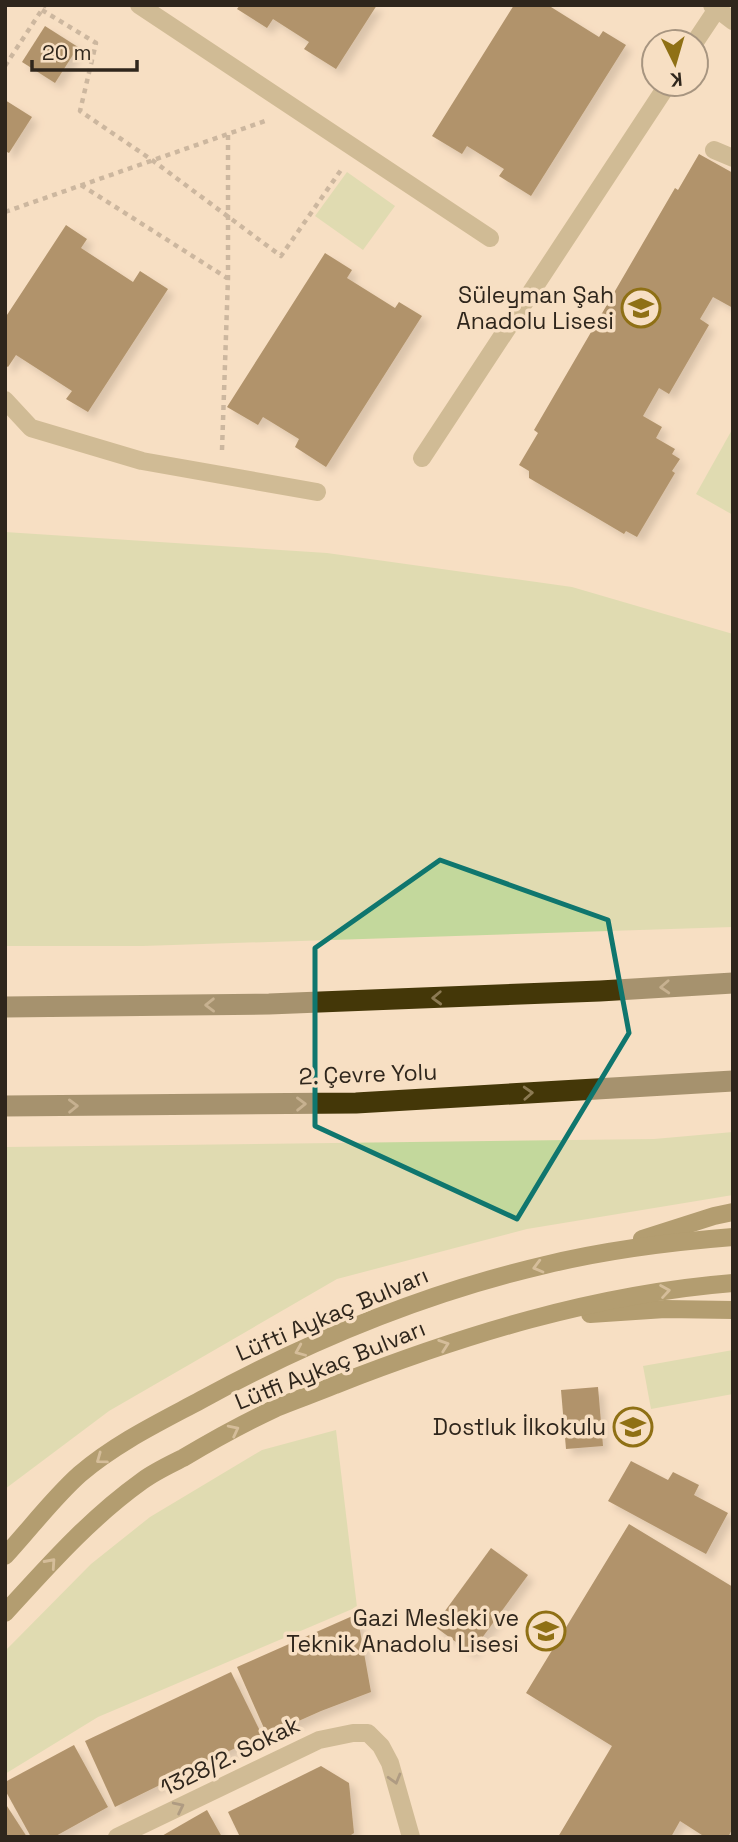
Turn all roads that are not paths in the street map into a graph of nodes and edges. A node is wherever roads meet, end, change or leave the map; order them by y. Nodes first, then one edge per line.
1 (139, 5) edge
2 (714, 7) edge
3 (733, 21) edge
4 (703, 28) edge
5 (659, 98) edge
6 (714, 150) dead end
7 (733, 158) edge
8 (490, 238) dead end
9 (5, 400) edge
10 (422, 458) dead end
11 (317, 492) dead end
12 (733, 983) edge
13 (5, 1007) edge
14 (733, 1081) edge
15 (5, 1106) edge
16 (733, 1212) edge
17 (733, 1237) edge
18 (604, 1252) junction
19 (733, 1283) edge
20 (733, 1310) edge
21 (531, 1318) junction
22 (5, 1556) edge
23 (5, 1614) edge
24 (408, 1835) edge
25 (117, 1837) edge

1 - 8 street
2 - 3 street
2 - 4 street
5 - 10 street
6 - 7 street
9 - 11 street
12 -> 13 highway
15 -> 14 highway, 2. Çevre Yolu
16 - 18 main road
17 - 18 main road, Lüfti Aykaç Bulvarı
18 -> 22 main road, Lüfti Aykaç Bulvarı
21 -> 19 main road, Lütfi Aykaç Bulvarı
20 - 21 main road
23 -> 21 main road, Lütfi Aykaç Bulvarı
25 -> 24 street, 1328/2. Sokak

